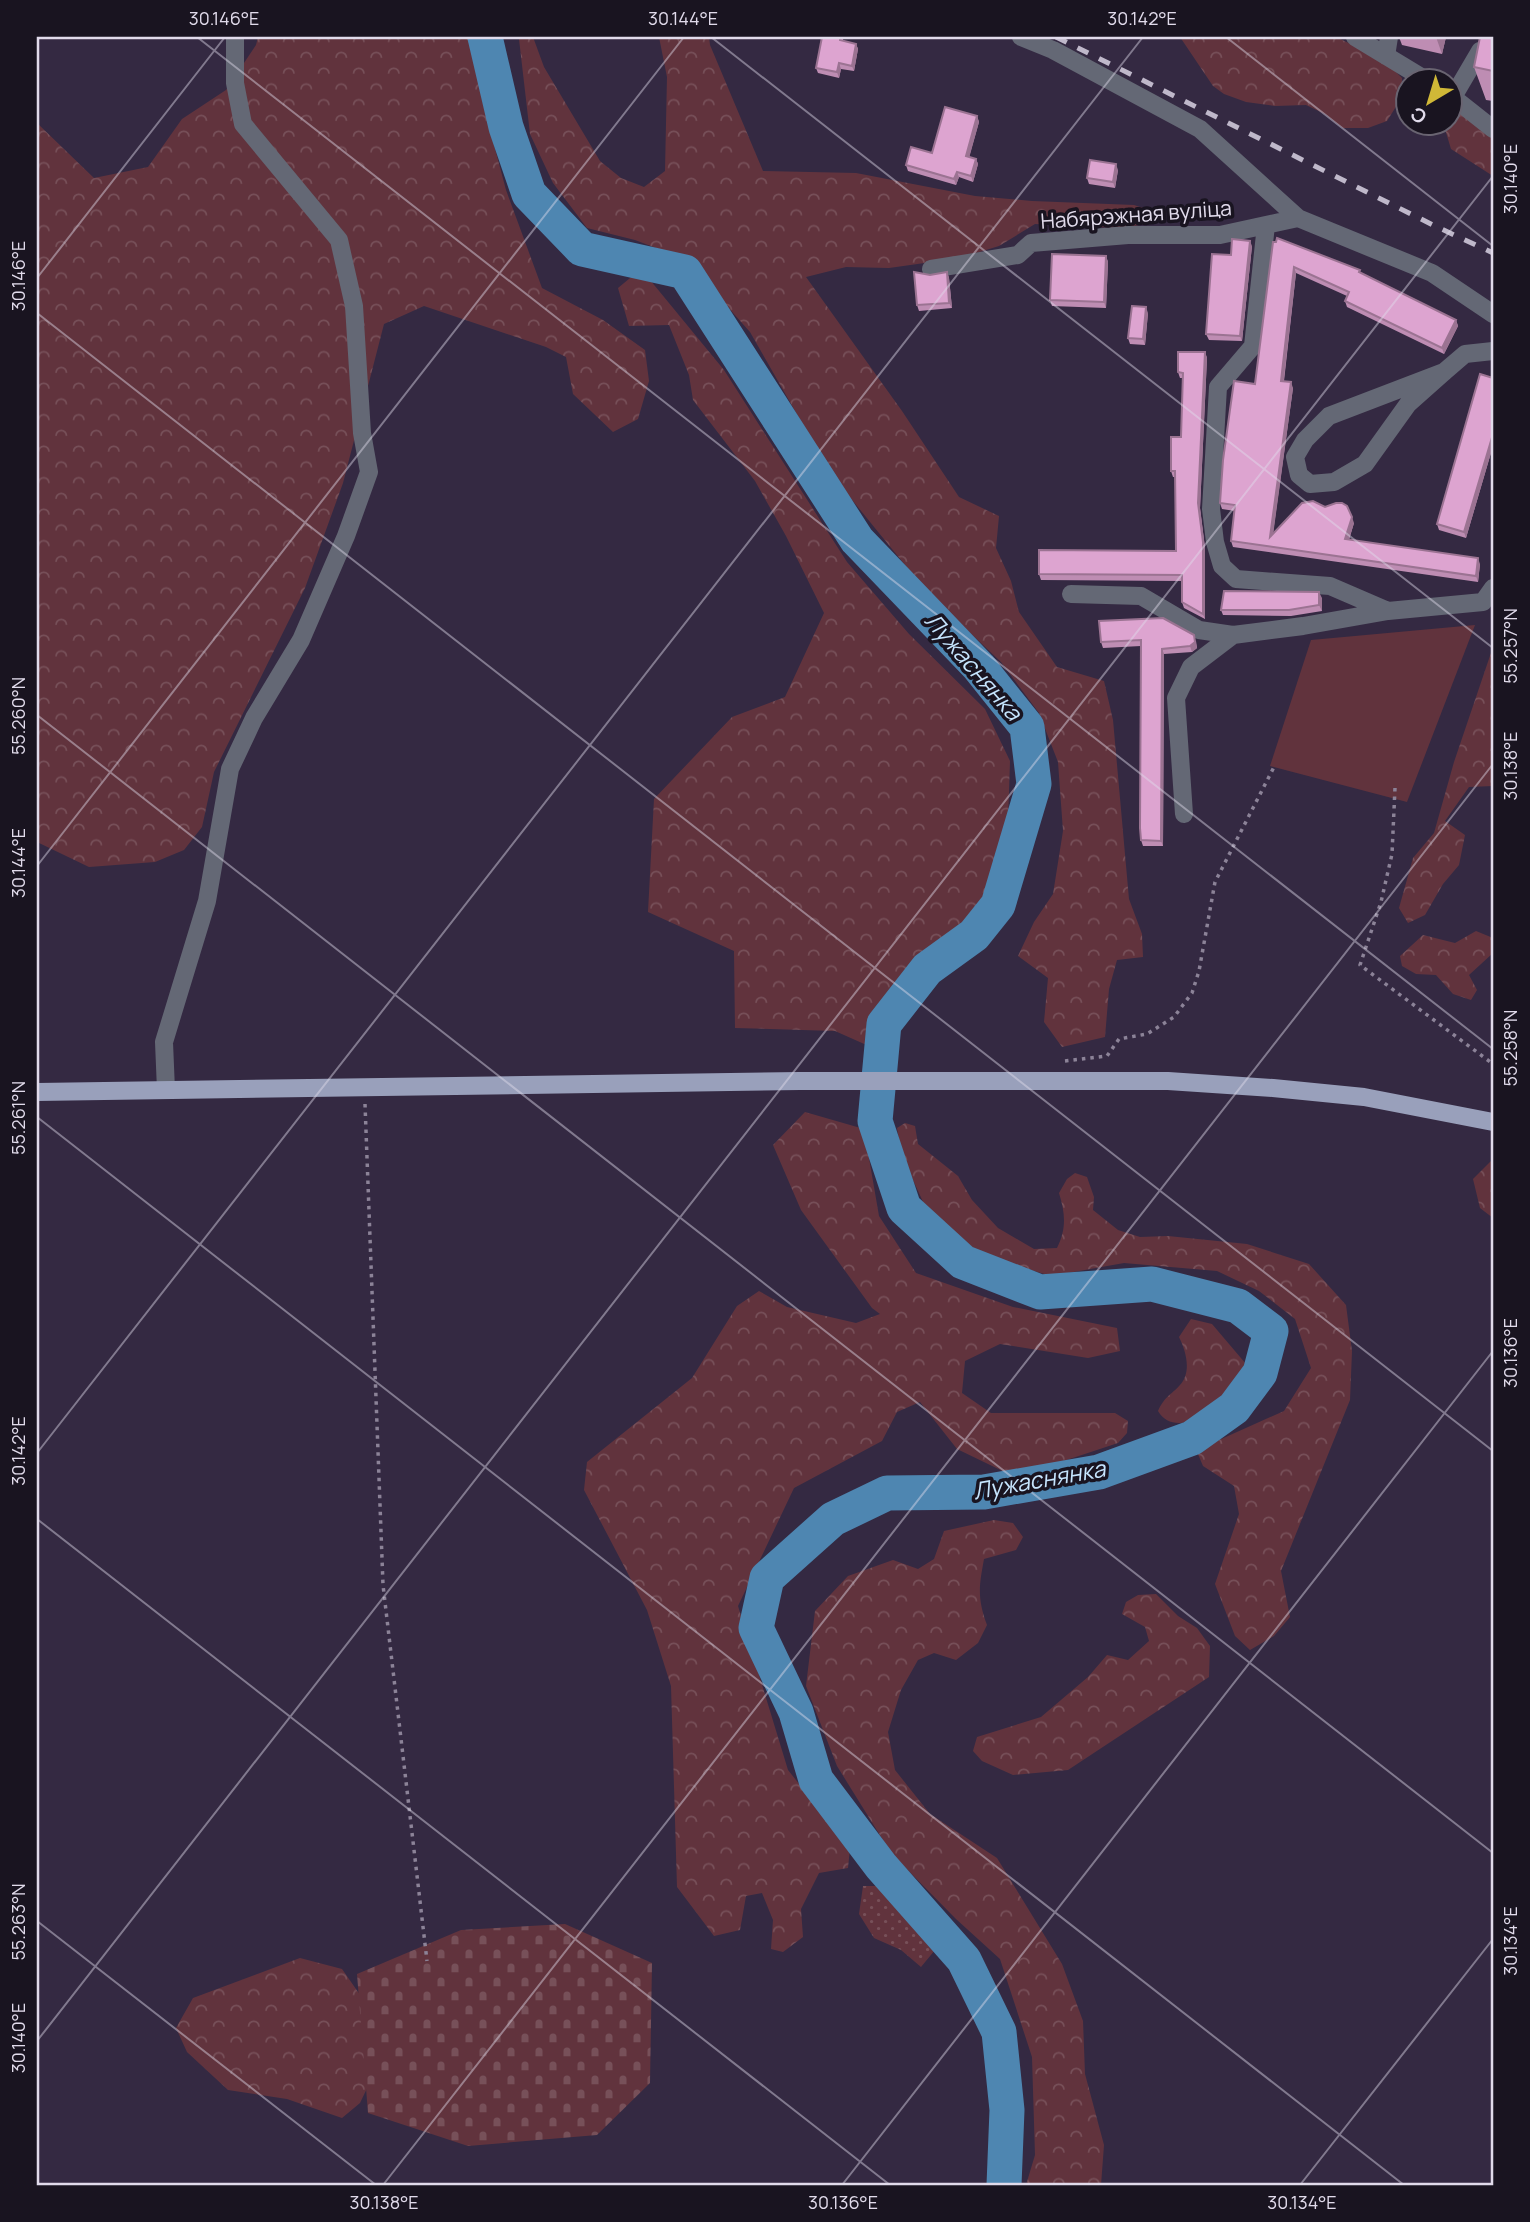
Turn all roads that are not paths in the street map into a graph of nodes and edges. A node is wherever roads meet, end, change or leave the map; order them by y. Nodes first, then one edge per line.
1 (235, 37) edge
2 (1021, 37) edge
3 (1355, 37) edge
4 (1389, 37) edge
5 (1485, 45) edge
6 (1386, 56) junction
7 (1403, 66) edge
8 (1464, 76) edge
9 (1464, 106) edge
10 (1493, 129) edge
11 (1298, 218) junction
12 (1266, 225) junction
13 (931, 269) dead end
14 (1493, 314) edge
15 (1493, 351) edge
16 (1444, 372) junction
17 (1493, 588) edge
18 (1071, 594) dead end
19 (1388, 611) junction
20 (1233, 635) junction
21 (1184, 814) dead end
22 (166, 1090) junction
23 (37, 1092) edge
24 (1493, 1122) edge

1 - 22 street
2 - 11 street
3 - 6 street
4 - 6 street
5 - 8 street
6 - 7 street
9 - 10 street
11 - 12 street, Набярэжная вуліца
11 - 14 street
12 - 13 street, Набярэжная вуліца
12 - 19 street
15 - 16 street
16 - 16 street
17 - 19 street
18 - 20 street
19 - 20 street
20 - 21 street
22 - 23 main road
22 - 24 main road

